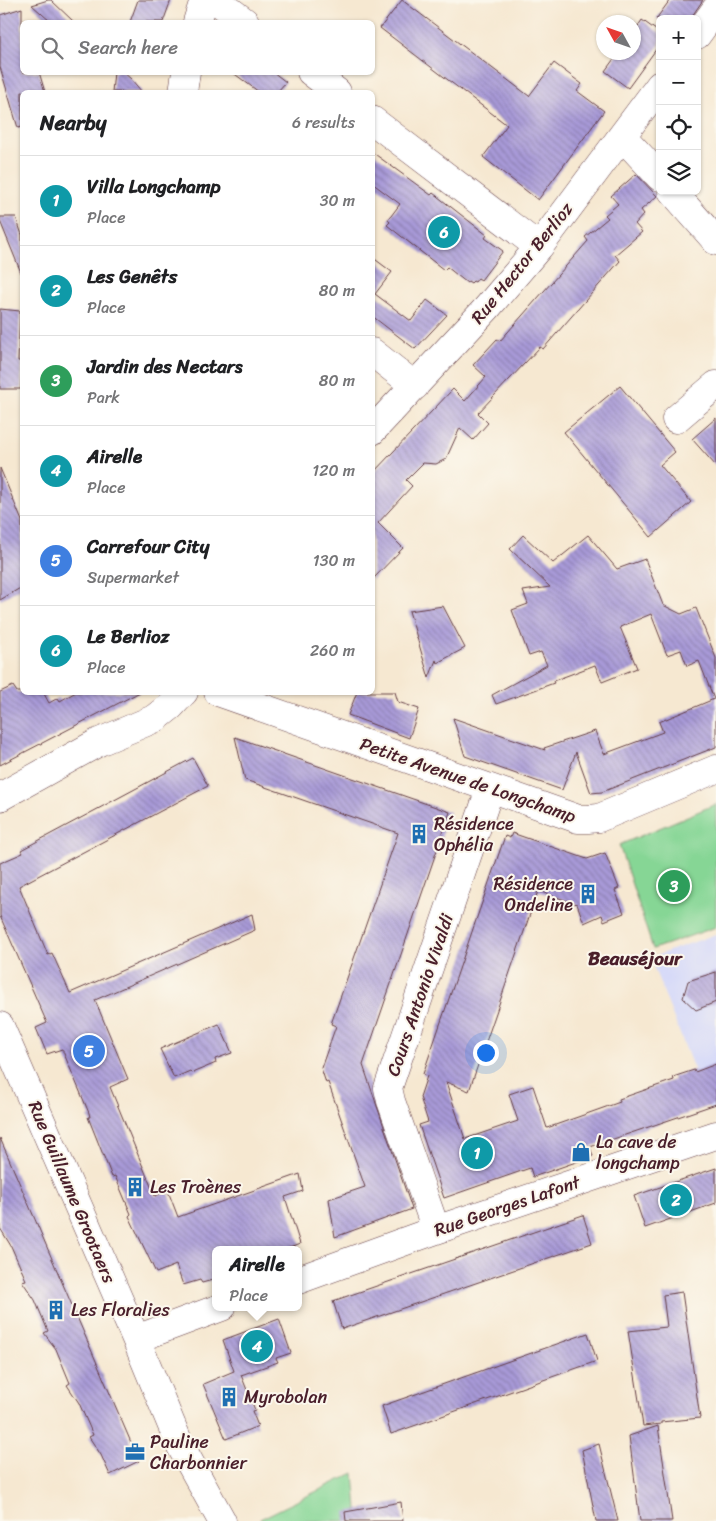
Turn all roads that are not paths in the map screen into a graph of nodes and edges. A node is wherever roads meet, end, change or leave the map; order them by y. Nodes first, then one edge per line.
1 (204, 0) edge
2 (216, 0) edge
3 (716, 9) edge
4 (198, 20) edge
5 (242, 20) edge
6 (701, 29) edge
7 (186, 75) edge
8 (315, 75) edge
9 (184, 90) edge
10 (334, 90) edge
11 (656, 90) edge
12 (375, 122) edge
13 (622, 136) junction
14 (656, 173) edge
15 (676, 195) edge
16 (716, 241) edge
17 (539, 247) junction
18 (375, 354) edge
19 (716, 385) edge
20 (415, 386) junction
21 (676, 419) dead end
22 (375, 429) edge
23 (181, 695) edge
24 (226, 695) edge
25 (716, 769) edge
26 (490, 789) junction
27 (0, 797) edge
28 (0, 1026) edge
29 (716, 1135) edge
30 (436, 1230) junction
31 (302, 1279) edge
32 (212, 1311) edge
33 (136, 1339) junction
34 (222, 1521) edge

1 - 4 street
2 - 5 street
3 - 6 street
7 - 9 street
8 - 10 street
11 - 13 street, Rue Hector Berlioz
12 - 17 street
13 - 14 street
13 - 17 street, Rue Hector Berlioz
15 - 16 street
17 - 20 street, Rue Hector Berlioz
18 - 20 street
19 - 21 street
20 - 22 street, Rue Hector Berlioz
23 - 27 street
24 - 26 street, Petite Avenue de Longchamp
25 - 26 street, Petite Avenue de Longchamp
26 - 30 street, Cours Antonio Vivaldi
28 - 33 street, Rue Guillaume Grootaers
29 - 30 street, Rue Georges Lafont
30 - 31 street, Rue Georges Lafont
32 - 33 street
33 - 34 street, Rue Guillaume Grootaers

